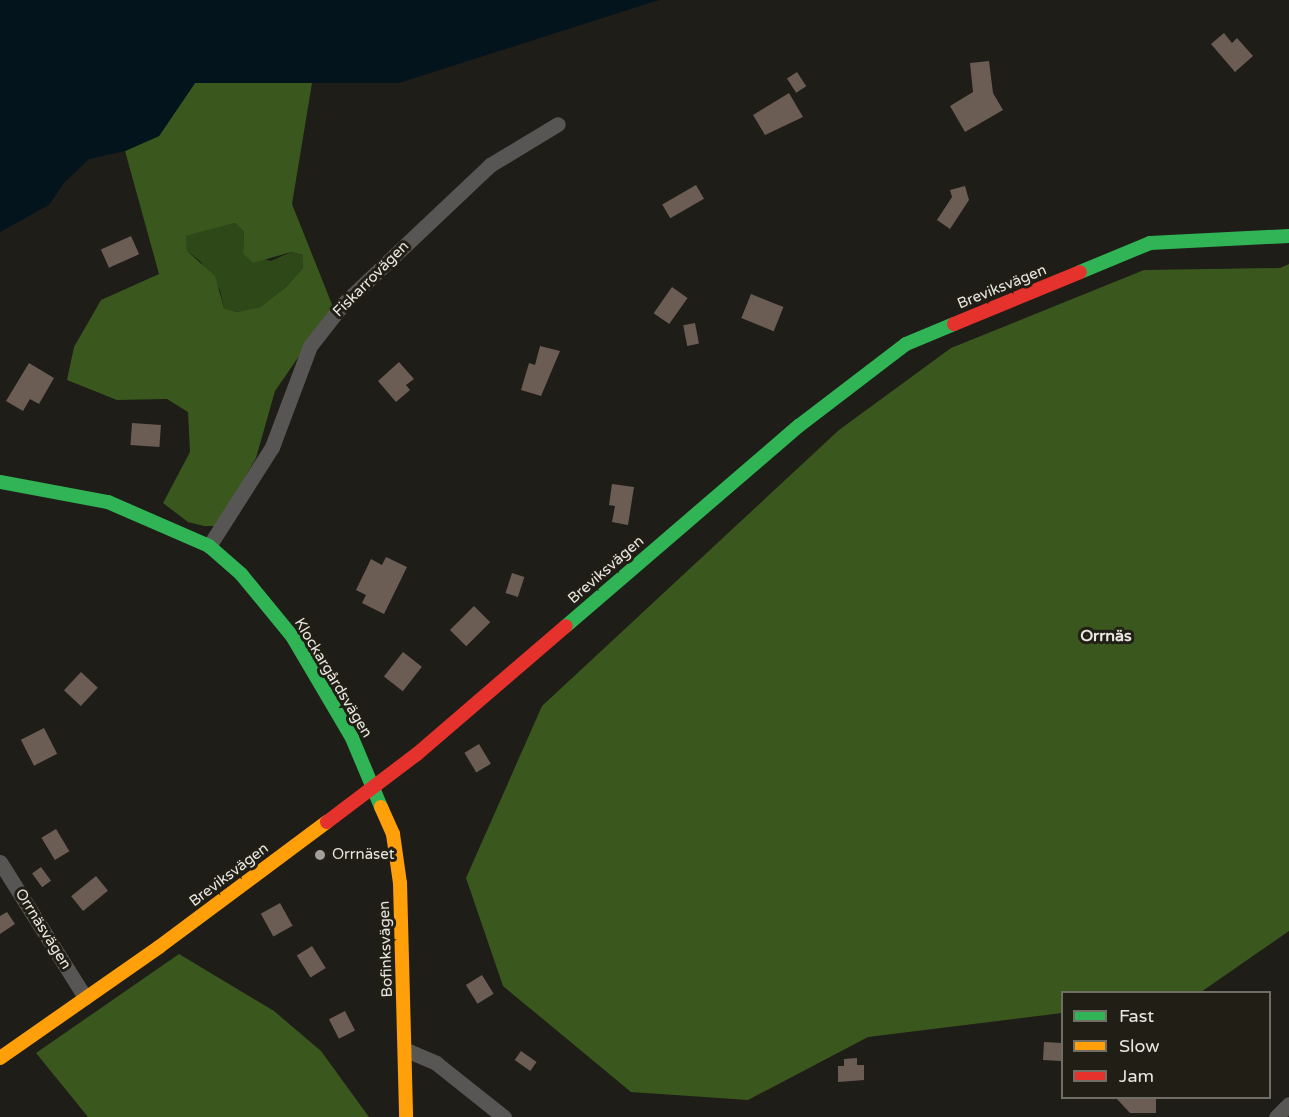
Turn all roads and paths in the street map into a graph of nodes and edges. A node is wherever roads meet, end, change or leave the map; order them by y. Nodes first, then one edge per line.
1 (558, 124) dead end
2 (1289, 236) edge
3 (0, 482) edge
4 (209, 546) junction
5 (374, 784) junction
6 (0, 862) edge
7 (85, 997) junction
8 (406, 1050) junction
9 (0, 1058) edge
10 (1289, 1104) edge
11 (406, 1117) edge
12 (504, 1117) edge
13 (1276, 1117) edge

1 - 4 street, Fiskarrovägen
2 - 5 main road, Breviksvägen
3 - 4 main road, Klockargårdsvägen
4 - 5 main road, Klockargårdsvägen
5 - 7 main road, Breviksvägen
5 - 8 main road, Bofinksvägen
6 - 7 street, Orrnäsvägen
7 - 9 main road, Breviksvägen
8 - 11 main road, Bofinksvägen
8 - 12 street
10 - 13 street

